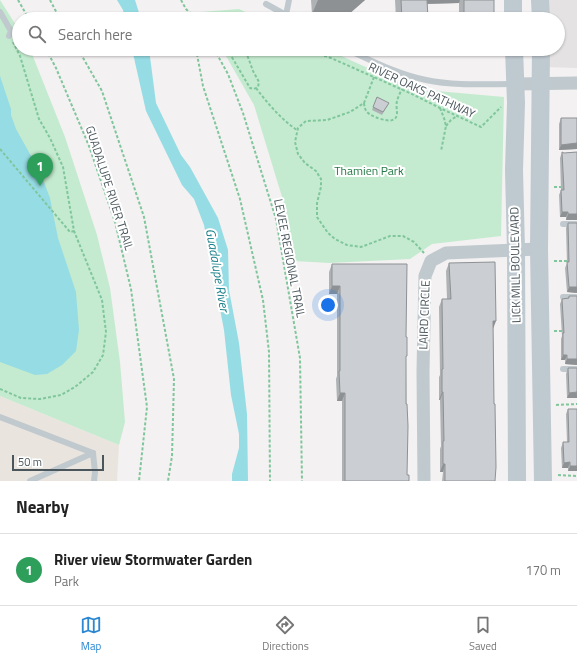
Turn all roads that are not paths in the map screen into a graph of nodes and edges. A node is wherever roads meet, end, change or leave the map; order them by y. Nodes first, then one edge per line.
1 (289, 0) edge
2 (513, 0) edge
3 (540, 0) edge
4 (266, 4) dead end
5 (0, 12) edge
6 (280, 12) edge
7 (288, 12) edge
8 (513, 12) edge
9 (541, 12) edge
10 (9, 36) road end
11 (361, 56) edge
12 (514, 56) edge
13 (541, 56) edge
14 (541, 83) junction
15 (577, 83) edge
16 (516, 84) junction
17 (563, 224) dead end
18 (577, 224) edge
19 (516, 250) junction
20 (539, 255) junction
21 (563, 297) edge
22 (577, 297) edge
23 (563, 369) dead end
24 (577, 369) edge
25 (0, 417) edge
26 (93, 454) junction
27 (543, 478) edge
28 (30, 481) edge
29 (94, 481) edge
30 (424, 481) edge
31 (517, 481) edge

1 - 7 lane
2 - 8 main road
3 - 9 main road
4 - 6 lane
5 - 10 lane
11 - 16 lane
12 - 16 main road, LICK MILL BOULEVARD
13 - 14 main road, LICK MILL BOULEVARD
14 - 15 street
14 - 16 street
14 - 20 main road, LICK MILL BOULEVARD
16 - 19 main road, LICK MILL BOULEVARD
17 - 18 lane
19 - 20 street
19 - 30 street, LAIRD CIRCLE
19 - 31 main road, LICK MILL BOULEVARD
20 - 27 main road, LICK MILL BOULEVARD
21 - 22 lane
23 - 24 lane
25 - 26 lane
26 - 28 lane
26 - 29 lane

